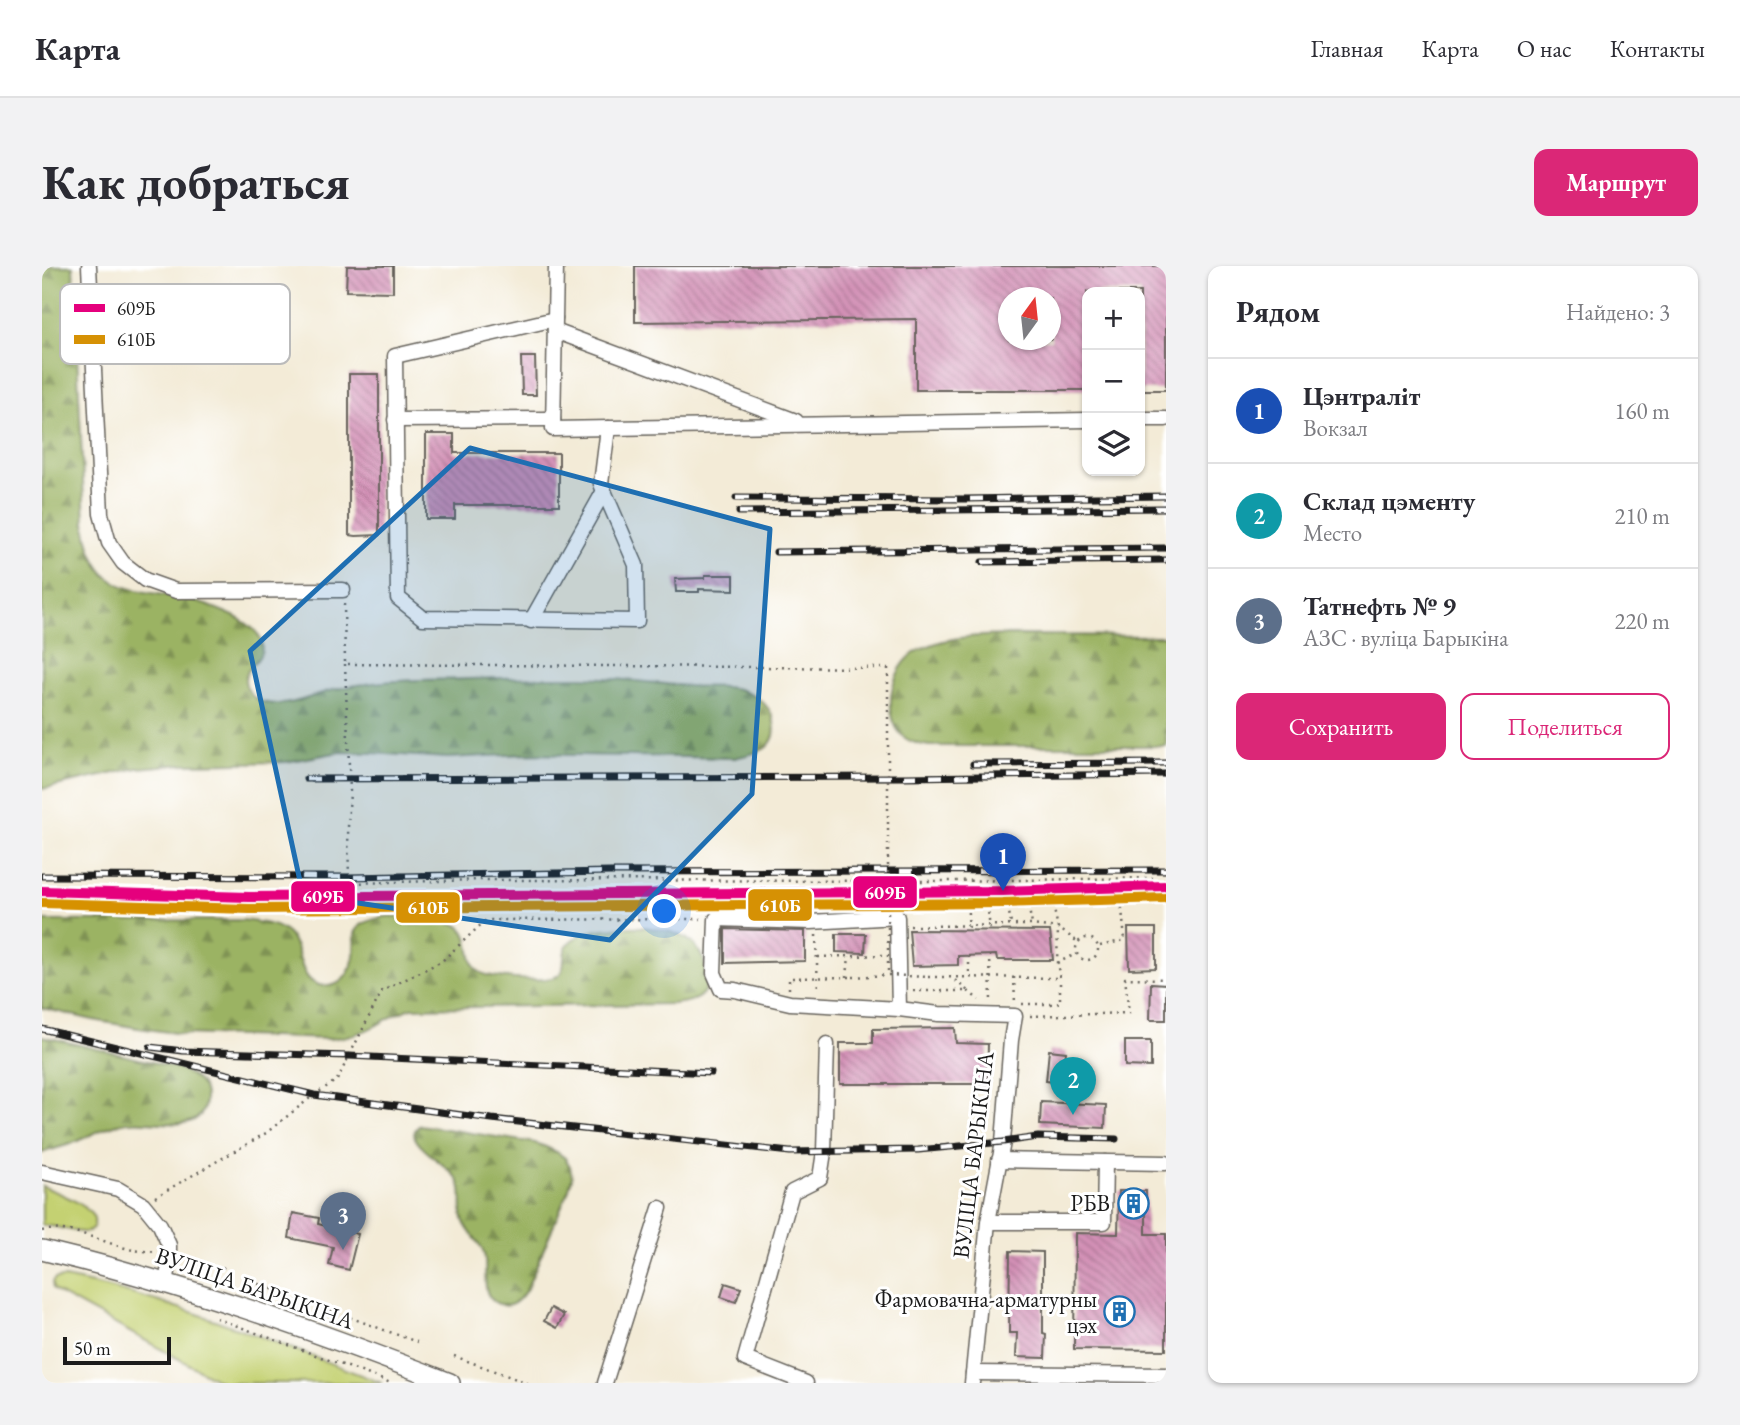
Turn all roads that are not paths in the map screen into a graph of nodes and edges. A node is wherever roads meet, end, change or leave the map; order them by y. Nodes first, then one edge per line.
1 (89, 266) edge
2 (556, 266) edge
3 (90, 284) edge
4 (555, 325) junction
5 (94, 364) edge
6 (553, 419) junction
7 (1145, 419) edge
8 (1166, 419) edge
9 (396, 420) junction
10 (1082, 420) edge
11 (805, 424) junction
12 (608, 428) junction
13 (604, 491) junction
14 (343, 590) road end
15 (531, 621) junction
16 (899, 1009) junction
17 (827, 1044) dead end
18 (999, 1160) junction
19 (1105, 1162) junction
20 (1166, 1163) edge
21 (42, 1172) edge
22 (660, 1208) dead end
23 (988, 1222) junction
24 (42, 1250) edge
25 (166, 1283) junction
26 (1166, 1375) edge
27 (973, 1378) edge
28 (450, 1383) edge
29 (605, 1383) edge
30 (806, 1383) edge

1 - 3 street
2 - 4 street
4 - 6 street
4 - 9 street
4 - 11 street
5 - 14 street
6 - 9 street
6 - 12 street
7 - 8 street
9 - 15 street
10 - 11 street
11 - 12 street
12 - 13 street
13 - 15 street
13 - 15 street
16 - 16 street
16 - 18 street, ВУЛІЦА БАРЫКІНА
17 - 30 street
18 - 19 street
18 - 23 street, ВУЛІЦА БАРЫКІНА
19 - 20 street
19 - 23 street
21 - 25 street
22 - 29 street
23 - 27 street, ВУЛІЦА БАРЫКІНА
24 - 25 main road, ВУЛІЦА БАРЫКІНА
25 - 28 main road, ВУЛІЦА БАРЫКІНА
26 - 27 street

